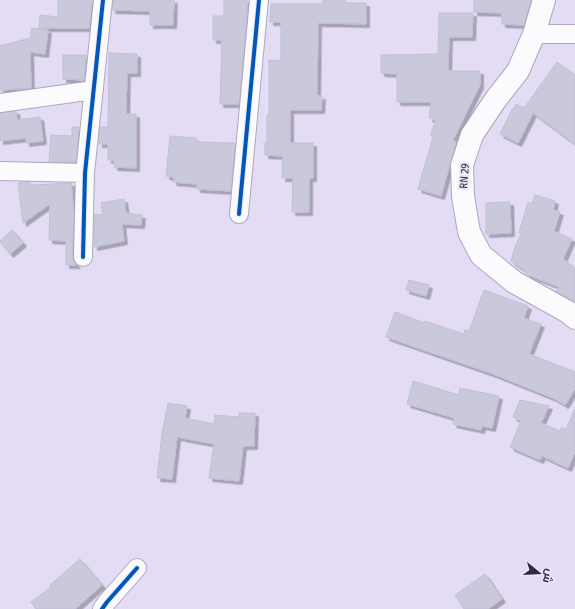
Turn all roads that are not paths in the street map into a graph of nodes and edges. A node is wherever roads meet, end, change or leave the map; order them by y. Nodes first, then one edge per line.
1 (103, 0) edge
2 (259, 0) edge
3 (544, 0) edge
4 (534, 34) junction
5 (575, 34) edge
6 (94, 90) junction
7 (0, 103) edge
8 (0, 171) edge
9 (85, 173) junction
10 (239, 214) dead end
11 (83, 257) dead end
12 (575, 318) edge
13 (137, 568) dead end
14 (102, 609) edge

1 - 6 street
2 - 10 street
3 - 4 main road, RN 29 / RN 29
4 - 5 street
4 - 12 main road, RN 29 / RN 29
6 - 7 street
6 - 9 street
8 - 9 street
9 - 11 street
13 - 14 street

